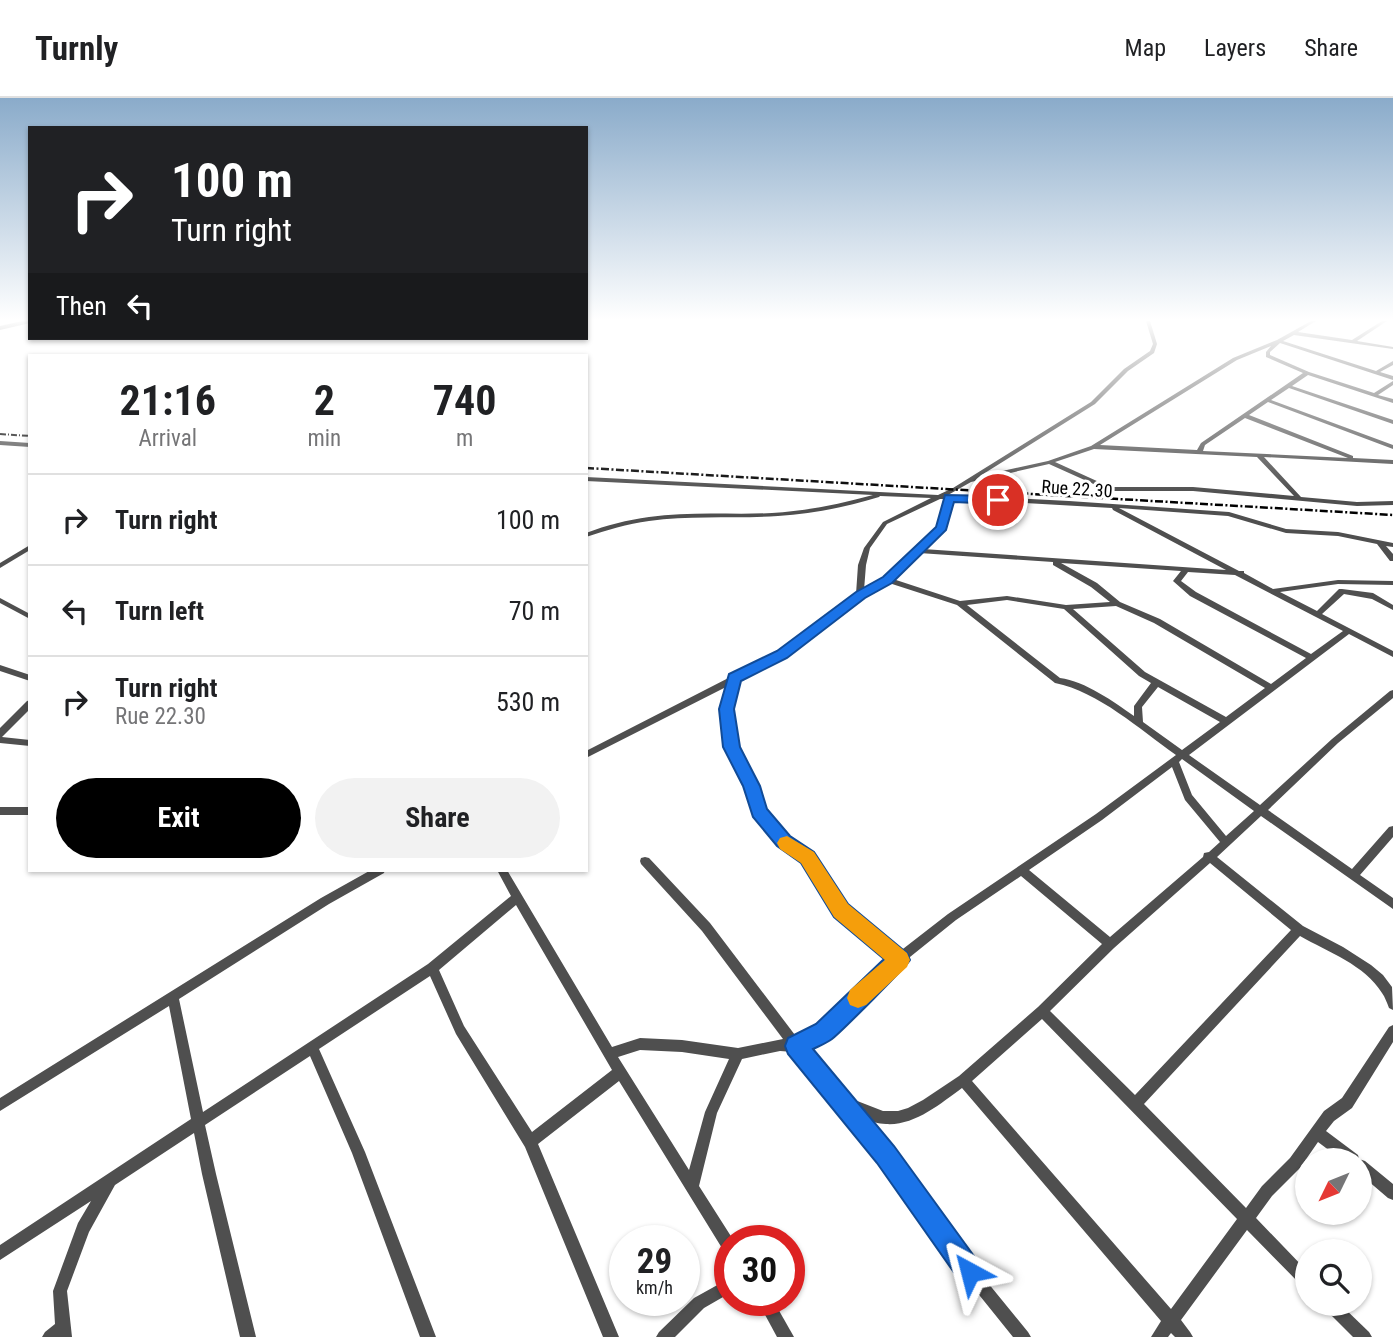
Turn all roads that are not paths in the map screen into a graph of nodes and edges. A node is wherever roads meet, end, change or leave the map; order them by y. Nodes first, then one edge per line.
1 (1117, 379) edge
2 (1203, 379) edge
3 (1298, 379) edge
4 (1325, 379) edge
5 (1393, 380) edge
6 (1288, 386) junction
7 (1374, 395) junction
8 (1267, 400) junction
9 (1393, 401) edge
10 (1244, 415) junction
11 (1393, 422) edge
12 (0, 443) edge
13 (28, 445) edge
14 (1093, 447) junction
15 (1393, 447) edge
16 (1199, 452) junction
17 (1259, 456) junction
18 (1359, 461) junction
19 (1050, 462) junction
20 (1393, 463) edge
21 (588, 480) edge
22 (971, 480) junction
23 (884, 494) junction
24 (939, 497) junction
25 (1298, 497) junction
26 (950, 498) junction
27 (1393, 503) edge
28 (1114, 508) junction
29 (588, 533) edge
30 (1380, 543) junction
31 (1393, 545) edge
32 (28, 548) edge
33 (918, 551) junction
34 (1393, 559) edge
35 (1053, 562) junction
36 (0, 566) edge
37 (1149, 568) junction
38 (1186, 570) junction
39 (1241, 573) junction
40 (888, 580) junction
41 (1177, 581) junction
42 (1347, 582) junction
43 (1393, 583) edge
44 (1275, 590) junction
45 (860, 595) junction
46 (1373, 597) junction
47 (0, 600) edge
48 (960, 603) junction
49 (1117, 604) junction
50 (1066, 607) junction
51 (1393, 608) edge
52 (1318, 613) junction
53 (28, 616) edge
54 (1349, 630) junction
55 (1393, 654) edge
56 (1312, 658) junction
57 (0, 668) edge
58 (28, 677) edge
59 (734, 678) junction
60 (1156, 683) junction
61 (1271, 688) junction
62 (1393, 693) edge
63 (28, 705) edge
64 (1225, 721) junction
65 (1139, 724) junction
66 (0, 734) edge
67 (0, 740) edge
68 (28, 743) edge
69 (588, 754) edge
70 (1178, 758) junction
71 (0, 811) edge
72 (28, 811) edge
73 (1263, 811) junction
74 (1393, 830) edge
75 (1226, 843) junction
76 (1208, 856) junction
77 (645, 861) dead end
78 (1022, 871) junction
79 (376, 872) edge
80 (503, 872) edge
81 (1353, 877) junction
82 (518, 897) junction
83 (1393, 904) edge
84 (1299, 930) junction
85 (1110, 944) junction
86 (900, 960) junction
87 (432, 968) junction
88 (173, 998) junction
89 (1393, 1004) edge
90 (1042, 1011) junction
91 (1393, 1031) edge
92 (312, 1046) junction
93 (796, 1046) junction
94 (609, 1054) junction
95 (738, 1054) junction
96 (620, 1072) junction
97 (963, 1080) junction
98 (844, 1103) junction
99 (1135, 1104) junction
100 (0, 1105) edge
101 (199, 1122) junction
102 (1317, 1133) junction
103 (530, 1142) junction
104 (1337, 1148) edge
105 (1372, 1176) edge
106 (112, 1177) junction
107 (692, 1186) junction
108 (1393, 1193) edge
109 (1245, 1220) junction
110 (716, 1225) edge
111 (0, 1253) edge
112 (1295, 1269) edge
113 (714, 1294) edge
114 (774, 1316) edge
115 (1343, 1316) edge
116 (1171, 1321) junction
117 (63, 1332) edge
118 (50, 1337) edge
119 (248, 1337) edge
120 (428, 1337) edge
121 (611, 1337) edge
122 (664, 1337) edge
123 (786, 1337) edge
124 (1023, 1337) edge
125 (1159, 1337) edge
126 (1185, 1337) edge
127 (1364, 1337) edge

1 - 22 street
2 - 14 street
3 - 6 street
4 - 7 street
5 - 7 street
6 - 8 street
6 - 11 street
7 - 9 street
8 - 10 street
8 - 15 street
10 - 16 street
10 - 18 street
12 - 13 street
14 - 16 street
14 - 19 street
16 - 17 street
17 - 18 street
17 - 25 street
18 - 20 street
19 - 22 street
19 - 25 street
21 - 23 street, Rue 22.30
22 - 24 street
23 - 24 street, Rue 22.30
23 - 29 street
24 - 26 street, Rue 22.30
24 - 45 street
25 - 27 street
26 - 28 street, Rue 22.30
26 - 33 street
28 - 30 street, Rue 22.30
28 - 39 street
30 - 31 street, Rue 22.30
30 - 34 street
32 - 36 street
33 - 35 street
33 - 40 street
35 - 37 street
35 - 49 street
37 - 38 street
37 - 41 street
38 - 39 street
38 - 41 street
39 - 44 street
40 - 45 street
40 - 48 street
41 - 56 street
42 - 43 street
42 - 44 street
42 - 46 street
44 - 52 street
45 - 59 street
46 - 51 street
46 - 52 street
47 - 53 street
48 - 50 street
48 - 65 street
49 - 50 street
49 - 61 street
50 - 60 street
52 - 54 street
54 - 55 street
54 - 56 street
56 - 61 street
57 - 58 street
59 - 69 street
59 - 86 street
60 - 64 street
60 - 65 street
61 - 64 street
62 - 73 street
63 - 66 street
64 - 70 street
65 - 70 street
67 - 68 street
70 - 73 street
70 - 75 street
70 - 78 street
71 - 72 street
73 - 75 street
73 - 81 street
74 - 81 street
75 - 76 street
76 - 84 street
76 - 85 street
77 - 93 street
78 - 85 street
78 - 86 street
79 - 88 street
80 - 82 street
81 - 83 street
82 - 87 street
82 - 94 street
84 - 89 street
84 - 99 street
85 - 90 street
86 - 93 street
87 - 92 street
87 - 103 street
88 - 100 street
88 - 101 street
90 - 97 street
90 - 99 street
91 - 102 street
92 - 101 street
92 - 120 street
93 - 95 street
93 - 98 street
94 - 95 street
94 - 96 street
95 - 107 street
96 - 103 street
96 - 107 street
97 - 98 street
97 - 116 street
98 - 124 street
99 - 109 street
101 - 106 street
101 - 119 street
102 - 104 street
102 - 109 street
103 - 121 street
105 - 108 street
106 - 111 street
106 - 117 street
107 - 110 street
109 - 112 street
109 - 116 street
113 - 122 street
114 - 123 street
115 - 127 street
116 - 125 street
116 - 126 street
117 - 118 street

